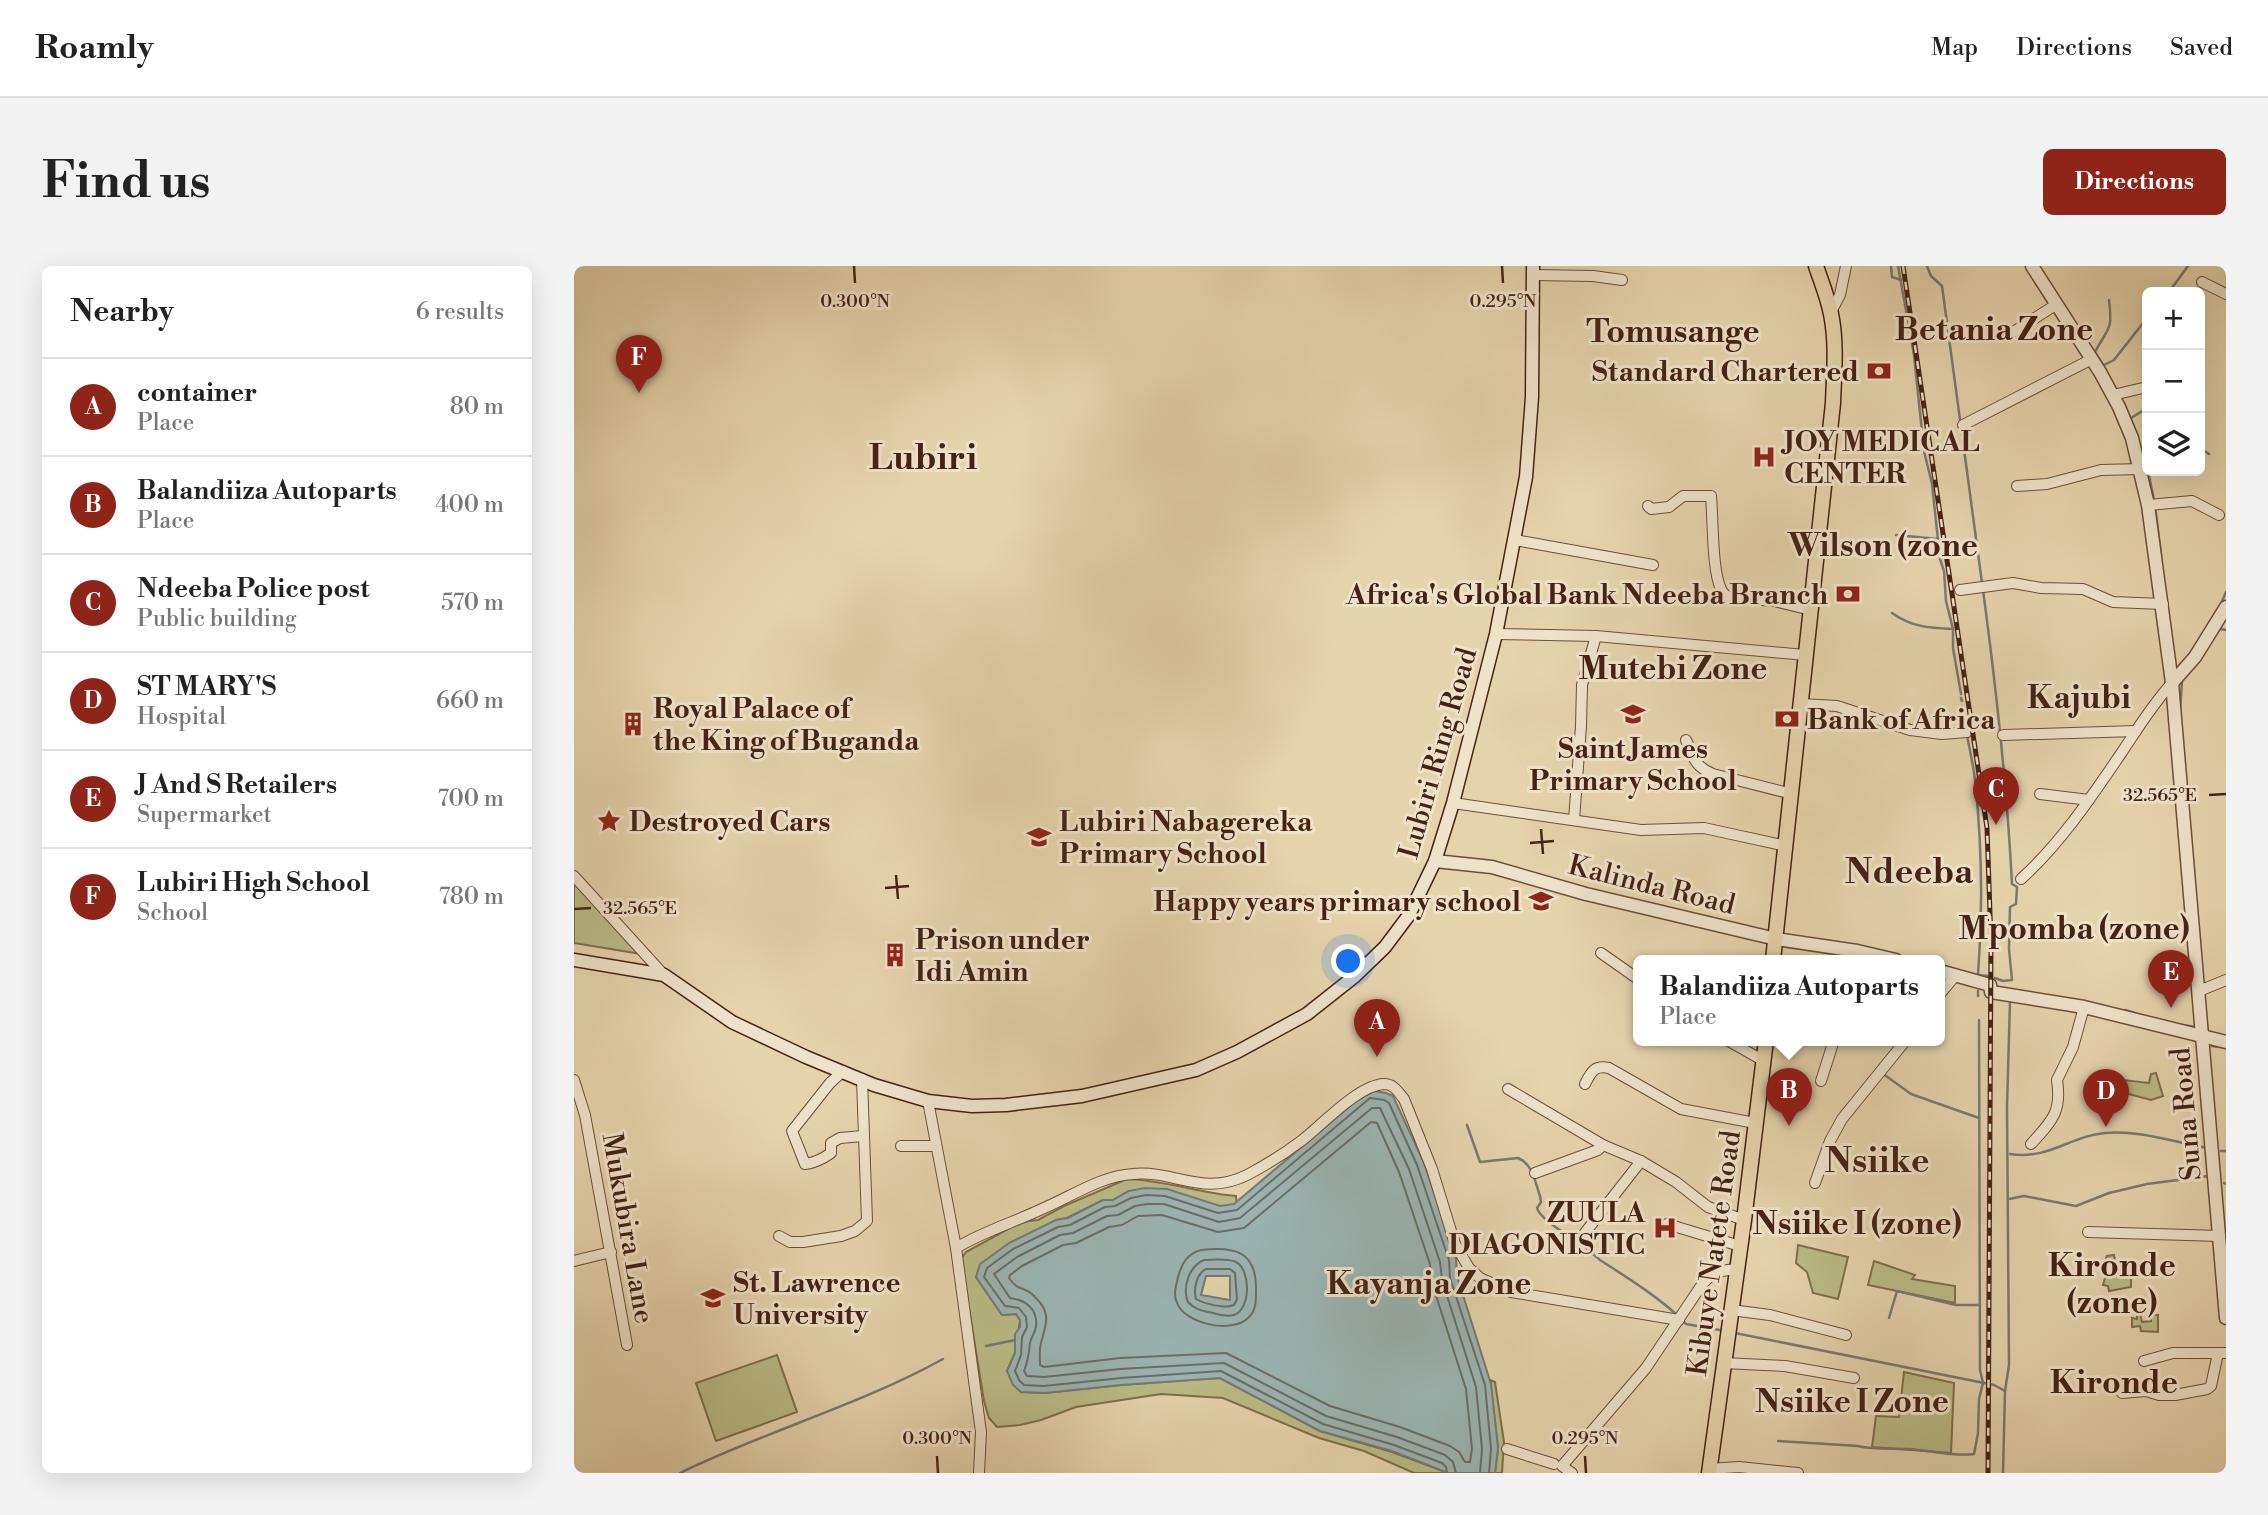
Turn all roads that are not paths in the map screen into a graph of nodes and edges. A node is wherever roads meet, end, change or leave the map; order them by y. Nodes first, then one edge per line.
1 (1816, 266) edge
2 (1846, 266) edge
3 (2032, 266) edge
4 (1533, 270) edge
5 (1622, 280) dead end
6 (2202, 282) dead end
7 (2226, 294) edge
8 (2057, 304) junction
9 (1831, 312) junction
10 (2007, 336) dead end
11 (2092, 359) junction
12 (2142, 388) edge
13 (2113, 395) junction
14 (1963, 425) dead end
15 (2141, 469) junction
16 (2017, 486) dead end
17 (2148, 505) junction
18 (1648, 506) dead end
19 (2219, 515) dead end
20 (1515, 540) junction
21 (1653, 565) dead end
22 (1960, 590) dead end
23 (2163, 604) junction
24 (2226, 607) edge
25 (1811, 610) junction
26 (2221, 627) edge
27 (1496, 634) junction
28 (1596, 636) junction
29 (1805, 655) junction
30 (2172, 682) junction
31 (1801, 704) junction
32 (2136, 731) junction
33 (1965, 732) dead end
34 (2003, 735) dead end
35 (1686, 740) dead end
36 (1792, 794) junction
37 (2040, 794) dead end
38 (2089, 800) junction
39 (1453, 803) junction
40 (1574, 820) junction
41 (1786, 846) junction
42 (1435, 861) junction
43 (574, 876) edge
44 (2021, 879) dead end
45 (1776, 939) junction
46 (1601, 953) dead end
47 (1774, 955) edge
48 (1856, 955) edge
49 (574, 960) edge
50 (1945, 973) edge
51 (664, 975) junction
52 (1633, 975) edge
53 (1955, 976) junction
54 (2226, 980) edge
55 (1945, 988) edge
56 (2199, 991) junction
57 (2084, 1007) junction
58 (2203, 1037) junction
59 (2226, 1042) edge
60 (1738, 1046) edge
61 (1765, 1046) edge
62 (1832, 1046) edge
63 (1901, 1046) edge
64 (1764, 1061) junction
65 (843, 1071) junction
66 (862, 1079) junction
67 (574, 1080) edge
68 (1821, 1081) dead end
69 (1585, 1084) dead end
70 (1508, 1089) dead end
71 (928, 1101) junction
72 (1755, 1124) junction
73 (863, 1136) junction
74 (2031, 1144) dead end
75 (1603, 1145) junction
76 (901, 1146) dead end
77 (936, 1146) junction
78 (1641, 1161) junction
79 (1535, 1173) dead end
80 (1815, 1183) dead end
81 (2222, 1203) edge
82 (1744, 1220) junction
83 (1667, 1224) dead end
84 (2088, 1232) dead end
85 (1584, 1234) dead end
86 (779, 1236) dead end
87 (2220, 1236) junction
88 (1740, 1246) junction
89 (956, 1248) junction
90 (611, 1252) junction
91 (574, 1261) edge
92 (1737, 1269) junction
93 (2225, 1294) edge
94 (1731, 1310) junction
95 (2226, 1318) edge
96 (1679, 1320) junction
97 (1846, 1335) dead end
98 (627, 1345) dead end
99 (2222, 1353) edge
100 (2144, 1361) dead end
101 (1723, 1363) junction
102 (1854, 1378) dead end
103 (2122, 1393) dead end
104 (1507, 1448) dead end
105 (1554, 1464) dead end
106 (1709, 1471) edge
107 (979, 1473) edge
108 (1572, 1473) edge
109 (1798, 1473) edge

1 - 9 main road
2 - 9 street
3 - 8 street, Suna Road
4 - 5 street
4 - 20 street, Lubiri Ring Road
6 - 7 street
8 - 10 street
8 - 11 street, Suna Road
9 - 25 main road
11 - 13 street, Suna Road
11 - 14 street
12 - 13 street
13 - 15 street, Suna Road
15 - 16 street
15 - 17 street, Suna Road
17 - 19 street
17 - 23 street, Suna Road
18 - 25 street
20 - 21 street
20 - 27 street, Lubiri Ring Road
22 - 23 street
23 - 30 street, Suna Road
24 - 26 street
25 - 29 main road
26 - 30 street
27 - 28 street
27 - 39 street, Lubiri Ring Road
28 - 29 street
28 - 40 street
29 - 31 main road
30 - 32 street
30 - 56 street, Suna Road
31 - 33 street
31 - 36 main road
32 - 34 street
32 - 38 street
35 - 36 street
36 - 41 main road
37 - 38 street
38 - 44 street
39 - 40 street
39 - 42 street, Lubiri Ring Road
40 - 41 street
41 - 45 main road
42 - 45 street, Kalinda Road
42 - 71 street, Lubiri Ring Road
43 - 51 street
45 - 47 main road
45 - 48 street, Kalinda Road
46 - 52 street
49 - 51 street, Lubiri Ring Road
50 - 53 street
51 - 65 street, Lubiri Ring Road
53 - 55 street
53 - 57 street
54 - 56 street
56 - 58 street, Suna Road
57 - 58 street
57 - 74 street
58 - 59 street
58 - 81 street, Suna Road
60 - 64 street
61 - 64 main road, Kibuye Natete Road
62 - 68 street
63 - 80 street
64 - 72 main road, Kibuye Natete Road
65 - 66 street, Lubiri Ring Road
65 - 73 street
66 - 71 street, Lubiri Ring Road
66 - 73 street
67 - 90 street, Mukubira Lane
69 - 72 street
70 - 75 street
71 - 77 street
72 - 82 main road, Kibuye Natete Road
73 - 86 street
75 - 78 street
75 - 79 street
76 - 77 street
77 - 89 street
78 - 82 street
78 - 85 street
81 - 87 street, Suna Road
82 - 88 main road, Kibuye Natete Road
83 - 88 street
84 - 87 street
87 - 93 street, Suna Road
88 - 92 main road, Kibuye Natete Road
89 - 96 street
89 - 107 street
90 - 91 street
90 - 98 street, Mukubira Lane
92 - 94 main road, Kibuye Natete Road
92 - 96 street
93 - 95 street, Suna Road
94 - 97 street
94 - 101 main road, Kibuye Natete Road
96 - 108 street
99 - 100 street
99 - 103 street
101 - 102 street
101 - 106 main road, Kibuye Natete Road
104 - 105 street
106 - 109 street

